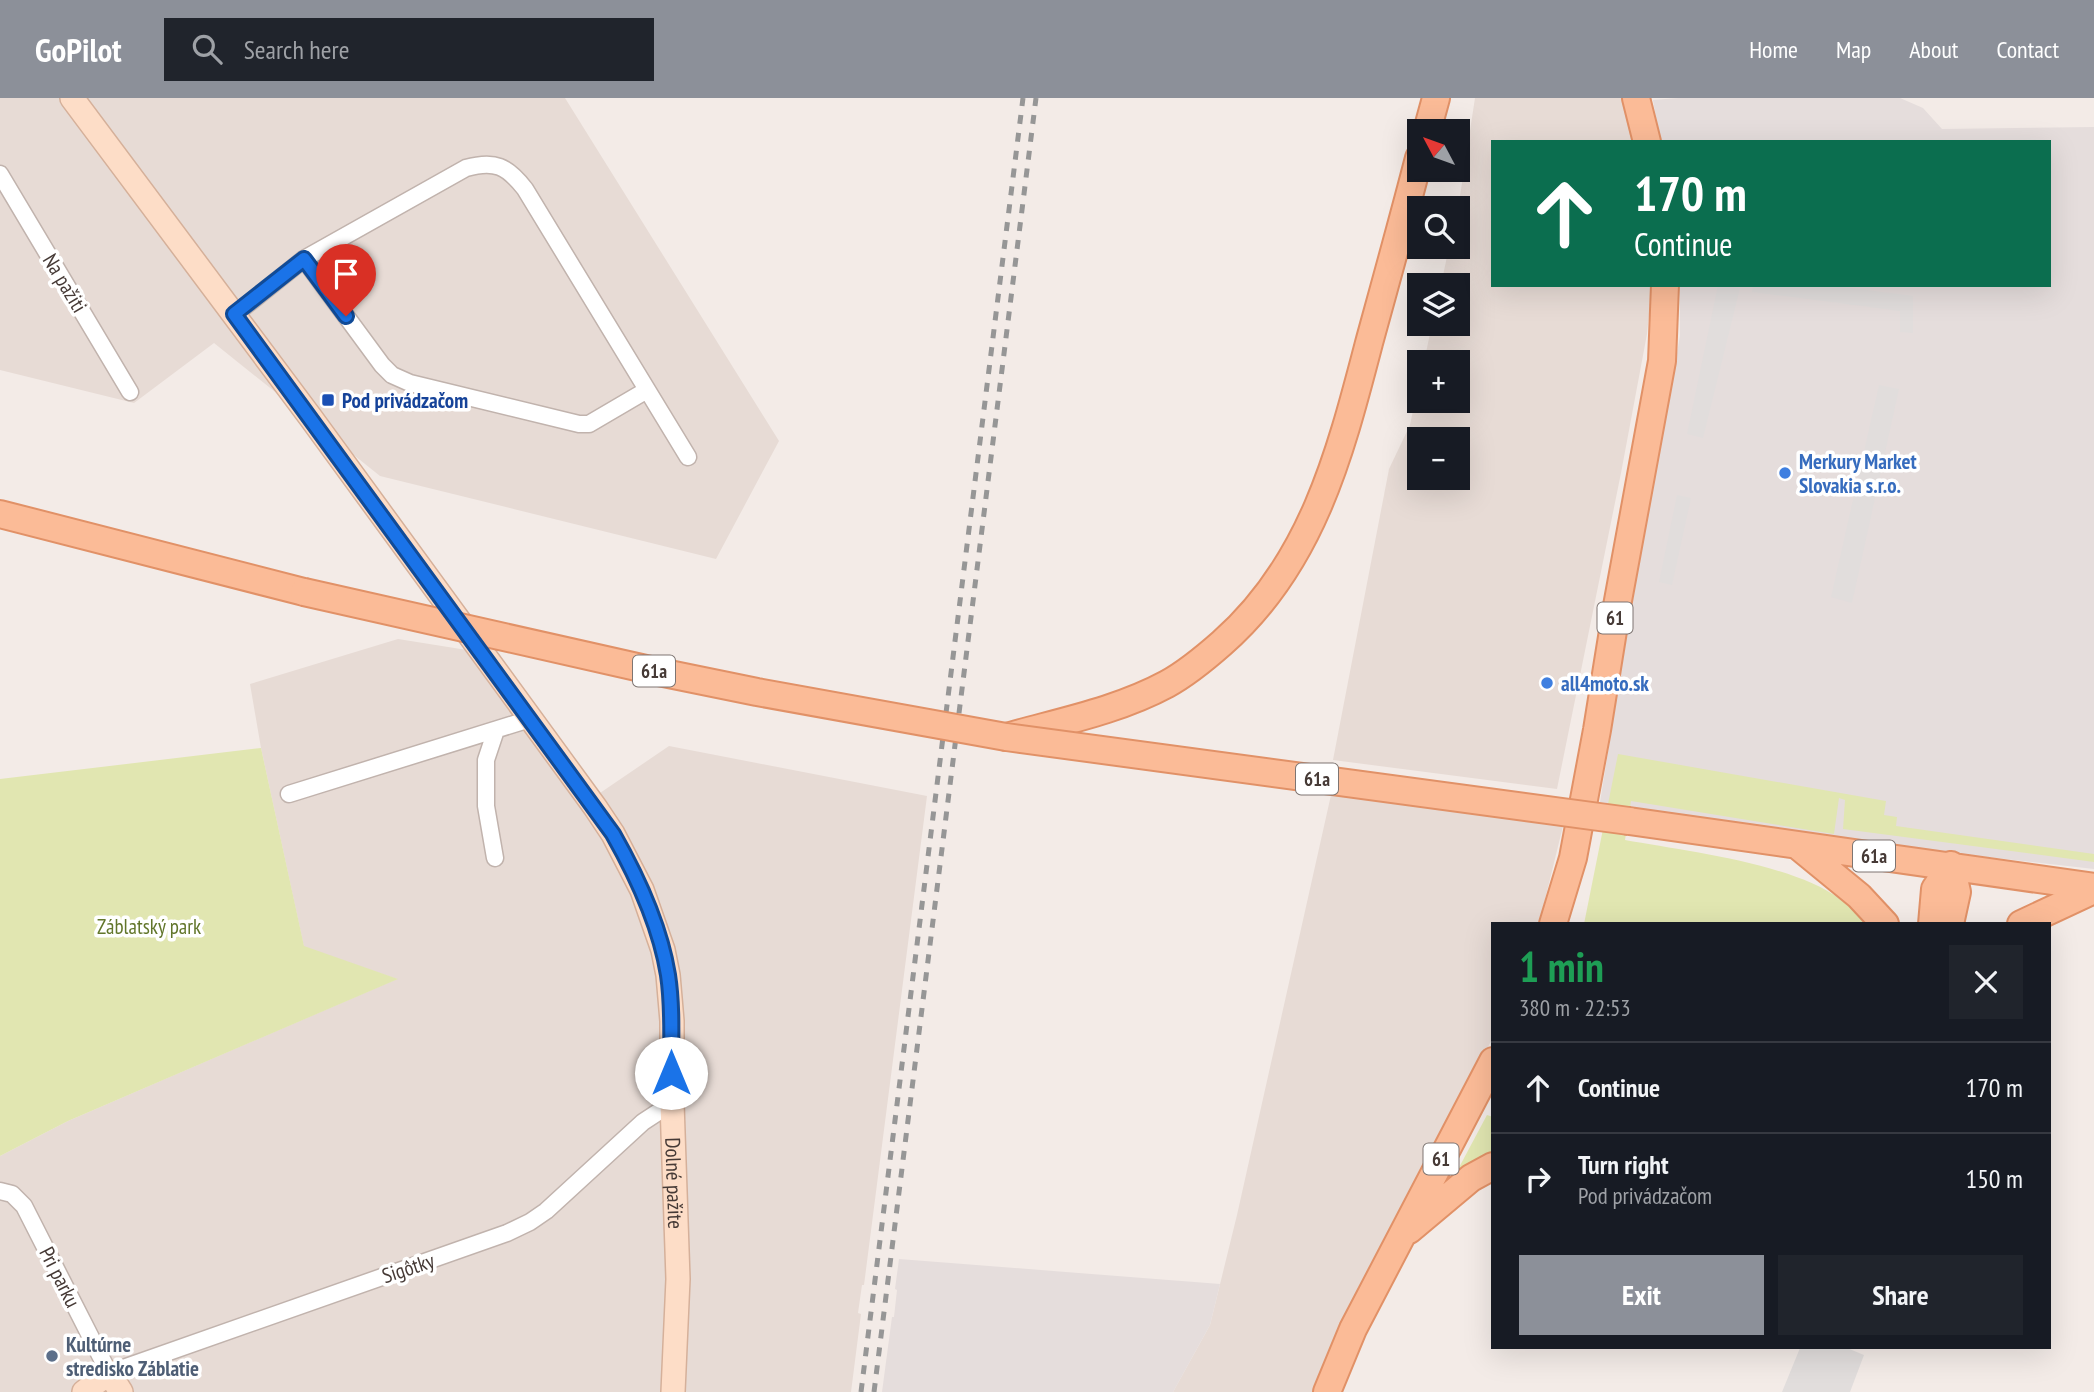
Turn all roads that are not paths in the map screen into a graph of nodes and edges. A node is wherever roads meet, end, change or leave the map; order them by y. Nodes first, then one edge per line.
1 (72, 98) edge
2 (1436, 98) edge
3 (1636, 98) edge
4 (1430, 119) edge
5 (1646, 140) edge
6 (0, 174) edge
7 (1413, 182) edge
8 (304, 259) junction
9 (1665, 287) edge
10 (234, 314) junction
11 (648, 390) junction
12 (130, 392) dead end
13 (688, 457) dead end
14 (0, 514) edge
15 (530, 719) junction
16 (496, 730) junction
17 (1006, 737) junction
18 (289, 794) dead end
19 (1797, 846) junction
20 (495, 858) dead end
21 (1573, 858) junction
22 (1951, 865) junction
23 (2094, 888) edge
24 (1554, 922) edge
25 (1570, 922) edge
26 (1883, 922) edge
27 (1932, 922) edge
28 (1950, 922) edge
29 (2025, 922) edge
30 (1490, 1081) edge
31 (672, 1103) junction
32 (1491, 1167) edge
33 (0, 1191) edge
34 (1399, 1238) junction
35 (115, 1383) edge
36 (84, 1392) edge
37 (673, 1392) edge
38 (1326, 1392) edge

1 - 10 street, Dolné pažite
2 - 4 main road
3 - 5 main road
6 - 12 street, Na pažiti
7 - 17 main road, 61a
8 - 10 street
8 - 11 street
8 - 11 street
9 - 21 main road, 61
10 - 15 street, Dolné pažite
11 - 13 street
14 - 17 main road, 61a, bridge
15 - 16 street
15 - 31 street, Dolné pažite
16 - 18 street
16 - 20 street
17 - 19 main road, 61a, bridge
19 - 22 main road, 61a
19 - 26 main road, 61a
21 - 24 main road, 61
21 - 25 main road
22 - 23 main road, 61a
22 - 27 main road
22 - 28 main road
23 - 29 main road, 61a
30 - 34 main road, 61
31 - 35 street, Sigôtky
31 - 37 street, Dolné pažite
32 - 34 main road
33 - 35 street, Pri parku
34 - 38 main road, 61
35 - 36 street

